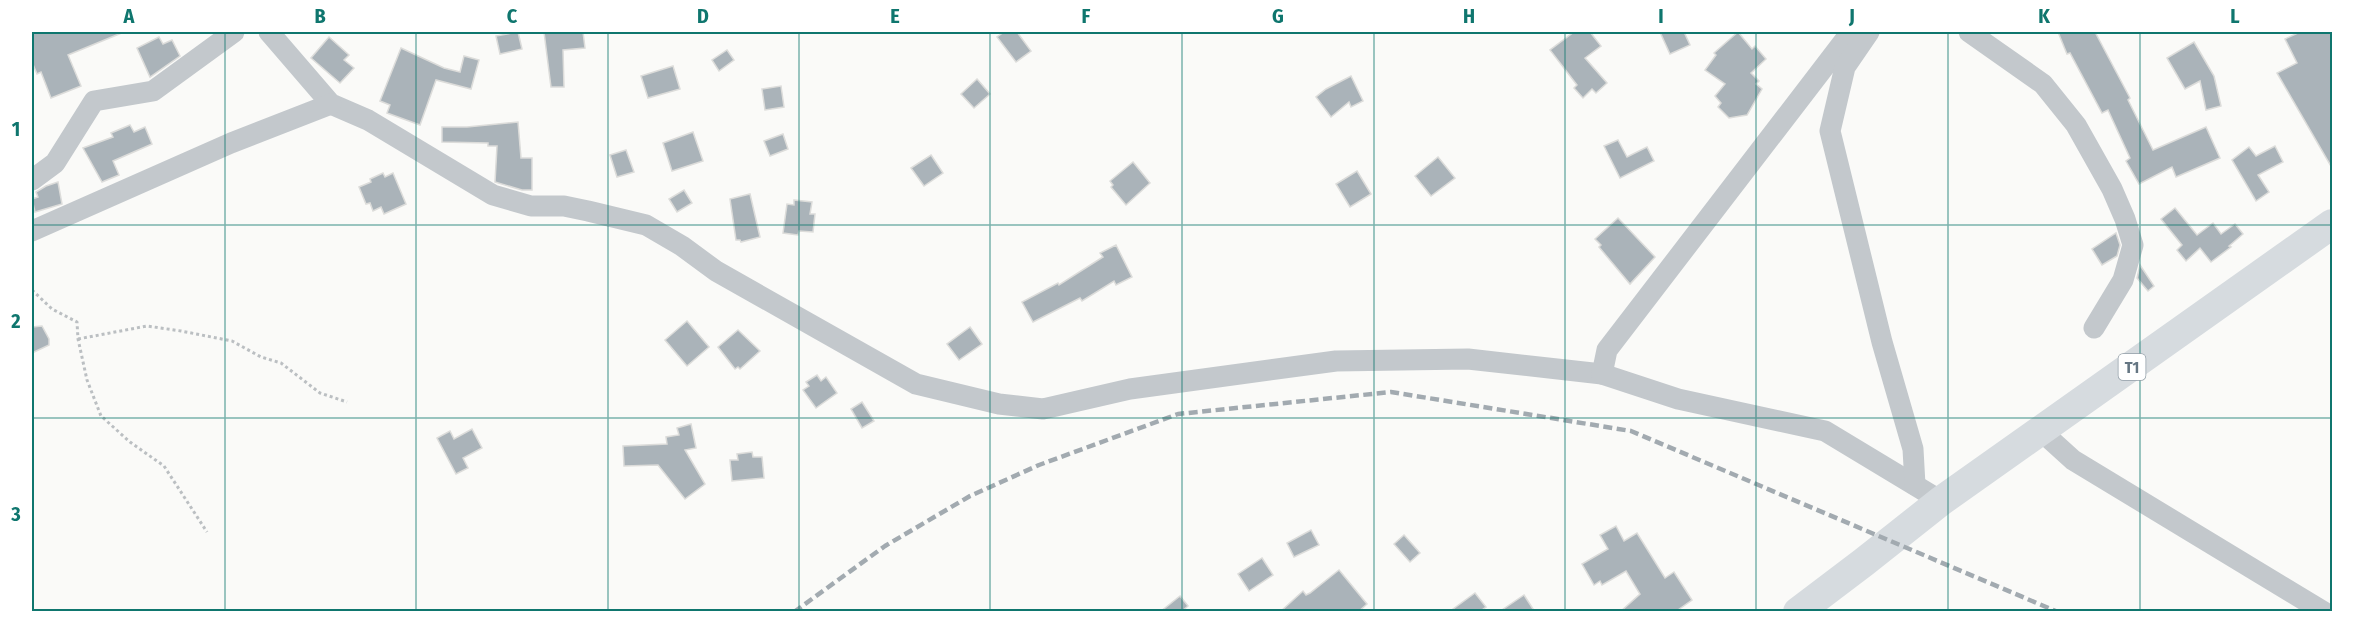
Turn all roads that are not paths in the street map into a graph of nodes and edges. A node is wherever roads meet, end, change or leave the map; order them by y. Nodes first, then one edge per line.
1 (234, 32) edge
2 (269, 32) edge
3 (1851, 32) edge
4 (1869, 32) edge
5 (1969, 32) edge
6 (331, 104) junction
7 (32, 180) edge
8 (2332, 224) edge
9 (32, 231) edge
10 (2094, 328) dead end
11 (1602, 374) junction
12 (2041, 431) junction
13 (1929, 498) junction
14 (1798, 612) edge
15 (2324, 612) edge

1 - 7 street
2 - 6 street
3 - 11 street
4 - 13 street
5 - 10 street
6 - 9 street
6 - 11 street
8 - 12 highway, T1
11 - 13 street
12 - 13 highway, T1
12 - 15 street
13 - 14 highway, T1

